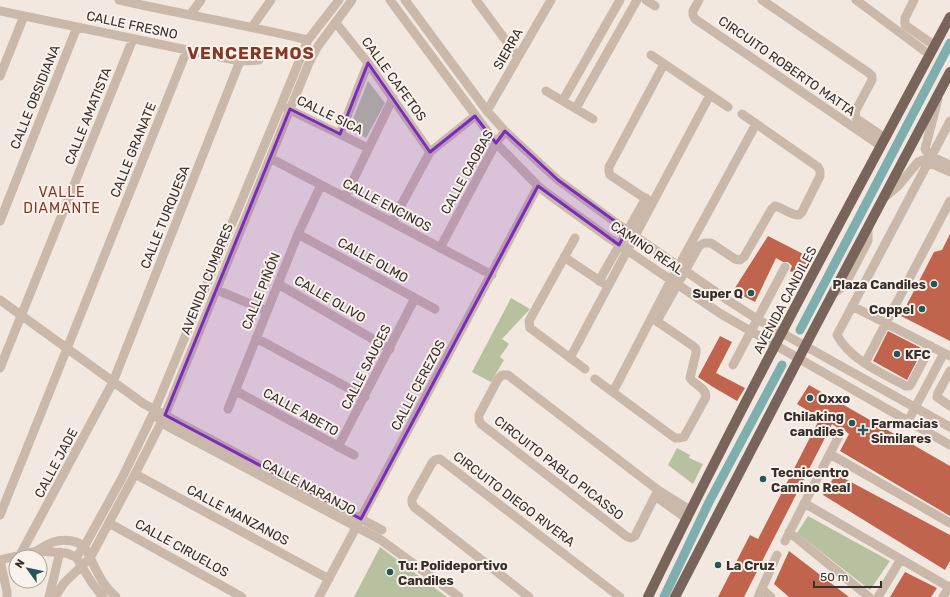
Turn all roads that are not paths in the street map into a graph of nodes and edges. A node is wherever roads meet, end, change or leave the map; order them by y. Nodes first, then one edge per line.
1 (119, 0) edge
2 (201, 0) edge
3 (271, 0) edge
4 (339, 0) edge
5 (352, 0) edge
6 (390, 0) edge
7 (405, 0) edge
8 (476, 0) edge
9 (551, 0) edge
10 (620, 0) edge
11 (637, 0) edge
12 (646, 0) edge
13 (699, 0) edge
14 (762, 0) edge
15 (856, 0) edge
16 (914, 0) edge
17 (132, 1) edge
18 (655, 6) dead end
19 (0, 11) edge
20 (24, 16) junction
21 (190, 16) junction
22 (950, 17) edge
23 (336, 23) junction
24 (77, 26) junction
25 (252, 27) junction
26 (133, 39) junction
27 (308, 40) junction
28 (187, 50) junction
29 (932, 50) junction
30 (651, 55) dead end
31 (518, 57) junction
32 (259, 60) dead end
33 (240, 61) junction
34 (368, 63) junction
35 (664, 64) junction
36 (950, 72) edge
37 (0, 76) edge
38 (546, 91) dead end
39 (940, 91) junction
40 (710, 95) junction
41 (393, 98) junction
42 (563, 100) junction
43 (281, 106) junction
44 (728, 107) dead end
45 (576, 108) junction
46 (290, 110) junction
47 (487, 111) junction
48 (742, 114) dead end
49 (475, 116) junction
50 (593, 119) dead end
51 (950, 121) edge
52 (756, 124) junction
53 (505, 131) junction
54 (340, 134) junction
55 (883, 142) junction
56 (496, 143) junction
57 (368, 148) junction
58 (430, 152) junction
59 (928, 156) junction
60 (270, 158) junction
61 (950, 165) edge
62 (950, 172) edge
63 (321, 185) junction
64 (538, 186) junction
65 (344, 197) junction
66 (884, 198) junction
67 (649, 200) junction
68 (950, 201) edge
69 (0, 222) edge
70 (392, 222) junction
71 (631, 233) junction
72 (298, 234) junction
73 (575, 238) dead end
74 (440, 248) junction
75 (623, 248) junction
76 (564, 257) junction
77 (785, 267) dead end
78 (681, 269) junction
79 (492, 275) junction
80 (599, 281) junction
81 (674, 282) junction
82 (278, 284) junction
83 (608, 287) junction
84 (217, 290) junction
85 (415, 298) junction
86 (0, 300) edge
87 (852, 306) junction
88 (435, 309) dead end
89 (266, 312) junction
90 (21, 315) junction
91 (654, 319) junction
92 (757, 319) junction
93 (886, 323) junction
94 (750, 332) junction
95 (782, 332) junction
96 (256, 338) junction
97 (775, 346) junction
98 (806, 346) junction
99 (931, 346) junction
100 (67, 349) junction
101 (390, 349) junction
102 (947, 355) edge
103 (570, 358) junction
104 (799, 359) junction
105 (865, 363) junction
106 (733, 365) dead end
107 (0, 368) edge
108 (585, 369) dead end
109 (950, 371) edge
110 (595, 379) dead end
111 (114, 382) junction
112 (236, 391) junction
113 (613, 392) junction
114 (365, 397) junction
115 (950, 406) edge
116 (916, 407) junction
117 (228, 409) dead end
118 (154, 411) junction
119 (163, 418) junction
120 (908, 421) junction
121 (950, 427) edge
122 (840, 434) dead end
123 (950, 445) edge
124 (338, 447) junction
125 (830, 454) junction
126 (354, 455) dead end
127 (135, 474) junction
128 (657, 493) junction
129 (804, 504) junction
130 (688, 514) junction
131 (0, 515) edge
132 (109, 523) junction
133 (359, 523) junction
134 (950, 523) edge
135 (382, 530) dead end
136 (84, 547) junction
137 (23, 549) edge
138 (40, 549) edge
139 (48, 552) edge
140 (60, 552) junction
141 (777, 555) dead end
142 (76, 557) junction
143 (90, 558) junction
144 (901, 559) junction
145 (0, 560) edge
146 (82, 566) junction
147 (54, 574) junction
148 (68, 578) junction
149 (329, 579) junction
150 (950, 586) edge
151 (760, 593) edge
152 (8, 597) edge
153 (50, 597) edge
154 (55, 597) edge
155 (103, 597) edge
156 (116, 597) edge
157 (242, 597) edge
158 (319, 597) edge
159 (460, 597) edge
160 (529, 597) edge
161 (620, 597) edge
162 (648, 597) edge
163 (676, 597) edge
164 (771, 597) edge
165 (869, 597) edge
166 (878, 597) edge
167 (943, 597) edge

1 - 17 street, CALLE FRESNO
2 - 21 street
3 - 25 street
4 - 27 street, AVENIDA CUMBRES
5 - 23 street, AVENIDA CUMBRES
6 - 49 street, CAMINO REAL
7 - 47 street, CAMINO REAL
8 - 31 street
9 - 31 street, SIERRA
10 - 42 street
11 - 45 street
12 - 18 street
13 - 55 street, CIRCUITO ROBERTO MATTA
14 - 55 street, CIRCUITO ROBERTO MATTA
15 - 29 street
16 - 29 street
17 - 21 street, CALLE FRESNO
19 - 20 street, CALLE FRESNO
20 - 24 street, CALLE FRESNO
20 - 37 street
21 - 25 street, CALLE FRESNO
22 - 29 main road, AVENIDA CANDILES
23 - 34 street, CALLE CAFETOS
23 - 46 street, AVENIDA CUMBRES
24 - 26 street, CALLE FRESNO
24 - 69 street, CALLE OBSIDIANA
25 - 27 street, CALLE FRESNO
26 - 28 street, CALLE FRESNO
26 - 90 street, CALLE AMATISTA
27 - 43 street, AVENIDA CUMBRES
28 - 33 street, CALLE FRESNO
28 - 100 street, CALLE GRANATE
29 - 55 main road, AVENIDA CANDILES
30 - 35 street
31 - 47 street, SIERRA
32 - 33 street, CALLE FRESNO
33 - 111 street, CALLE TURQUESA
34 - 41 street, CALLE CAFETOS
34 - 54 street
35 - 40 street
35 - 67 street
36 - 39 main road
38 - 42 street
39 - 59 street
39 - 66 main road
40 - 44 street
40 - 67 street
41 - 57 street
41 - 58 street, CALLE CAFETOS
42 - 45 street
43 - 46 street, CALLE SICA
43 - 118 street, AVENIDA CUMBRES
45 - 50 street
46 - 54 street, CALLE SICA
46 - 60 street, AVENIDA CUMBRES
47 - 53 street, CAMINO REAL
48 - 52 street
49 - 56 street, CAMINO REAL
49 - 58 street
51 - 59 street
52 - 78 street
52 - 78 street
53 - 56 street, CALLE CAOBAS
53 - 71 street, CAMINO REAL
54 - 57 street, CALLE SICA
55 - 95 main road, AVENIDA CANDILES
56 - 64 street, CAMINO REAL
56 - 74 street, CALLE CAOBAS
57 - 65 street
58 - 70 street
59 - 61 street
59 - 62 street
59 - 66 street
59 - 87 street
60 - 63 street, CALLE ENCINOS
60 - 84 street, AVENIDA CUMBRES
63 - 65 street, CALLE ENCINOS
63 - 72 street, CALLE PIÑÓN
64 - 75 street, CAMINO REAL
64 - 79 street, CALLE CEREZOS
65 - 70 street, CALLE ENCINOS
66 - 98 main road
67 - 71 street
68 - 93 street
70 - 74 street, CALLE ENCINOS
71 - 75 street
71 - 78 street, CAMINO REAL
72 - 82 street, CALLE PIÑÓN
72 - 85 street, CALLE OLMO
73 - 76 street
74 - 79 street, CALLE ENCINOS
75 - 80 street
75 - 81 street, CAMINO REAL
75 - 83 street
76 - 80 street
76 - 103 street
77 - 92 street
78 - 81 street
78 - 92 street, CAMINO REAL
79 - 133 street, CALLE CEREZOS
80 - 83 street
81 - 91 street
81 - 94 street, CAMINO REAL
82 - 89 street, CALLE PIÑÓN
82 - 101 street, CALLE OLIVO
83 - 103 street
84 - 89 street
84 - 119 street, AVENIDA CUMBRES
85 - 88 street, CALLE OLMO
85 - 101 street, CALLE SAUCES
86 - 90 street, CALLE NARANJO
87 - 93 street
87 - 105 street
89 - 96 street, CALLE PIÑÓN
90 - 100 street, CALLE NARANJO
90 - 107 street, CALLE AMATISTA
91 - 113 street
91 - 113 street
92 - 94 street
92 - 95 street, CAMINO REAL
93 - 99 street
93 - 105 street
94 - 97 street, CAMINO REAL
94 - 106 street
95 - 97 main road, AVENIDA CANDILES
95 - 98 street, CAMINO REAL
96 - 112 street, CALLE PIÑÓN
96 - 114 street
97 - 104 street, CAMINO REAL
97 - 130 main road, AVENIDA CANDILES
98 - 104 main road
98 - 116 street, CAMINO REAL
99 - 102 street
99 - 105 street
100 - 111 street, CALLE NARANJO
100 - 131 street, CALLE GRANATE
101 - 114 street, CALLE SAUCES
102 - 116 street
103 - 108 street
104 - 120 street, CAMINO REAL
104 - 163 main road
109 - 115 street
110 - 113 street
111 - 118 street, CALLE NARANJO
111 - 137 street, CALLE JADE
112 - 117 street, CALLE PIÑÓN
112 - 124 street, CALLE ABETO
114 - 124 street, CALLE SAUCES
116 - 120 street
116 - 121 street, CAMINO REAL
118 - 119 street, CALLE NARANJO
118 - 136 street, AVENIDA CUMBRES
119 - 127 street, AVENIDA CUMBRES
119 - 133 street, CALLE NARANJO
120 - 123 street, CAMINO REAL
122 - 125 street
124 - 126 street, CALLE ABETO
125 - 129 street
125 - 134 street
127 - 132 street, AVENIDA CUMBRES
127 - 149 street, CALLE MANZANOS
128 - 128 street, CIRCUITO PABLO PICASSO
128 - 130 street, CIRCUITO PABLO PICASSO
129 - 144 street
129 - 165 street
130 - 162 main road, AVENIDA CANDILES
132 - 143 street, AVENIDA CUMBRES
132 - 157 street, CALLE CIRUELOS
133 - 135 street, CALLE NARANJO
133 - 149 street, CALLE CEREZOS
133 - 159 street, CALLE NARANJO
136 - 138 street
136 - 142 street, AVENIDA CUMBRES
136 - 143 street
139 - 140 street
140 - 142 street
140 - 147 street
141 - 151 street
142 - 146 street
143 - 146 street, AVENIDA CUMBRES
143 - 156 street
144 - 150 street
144 - 166 street
145 - 152 street
146 - 148 street, AVENIDA CUMBRES
146 - 155 street
147 - 148 street
147 - 153 street
148 - 154 street, AVENIDA CUMBRES
149 - 158 street, CALLE CEREZOS
150 - 167 street
151 - 164 street
160 - 161 street, CIRCUITO DIEGO RIVERA

